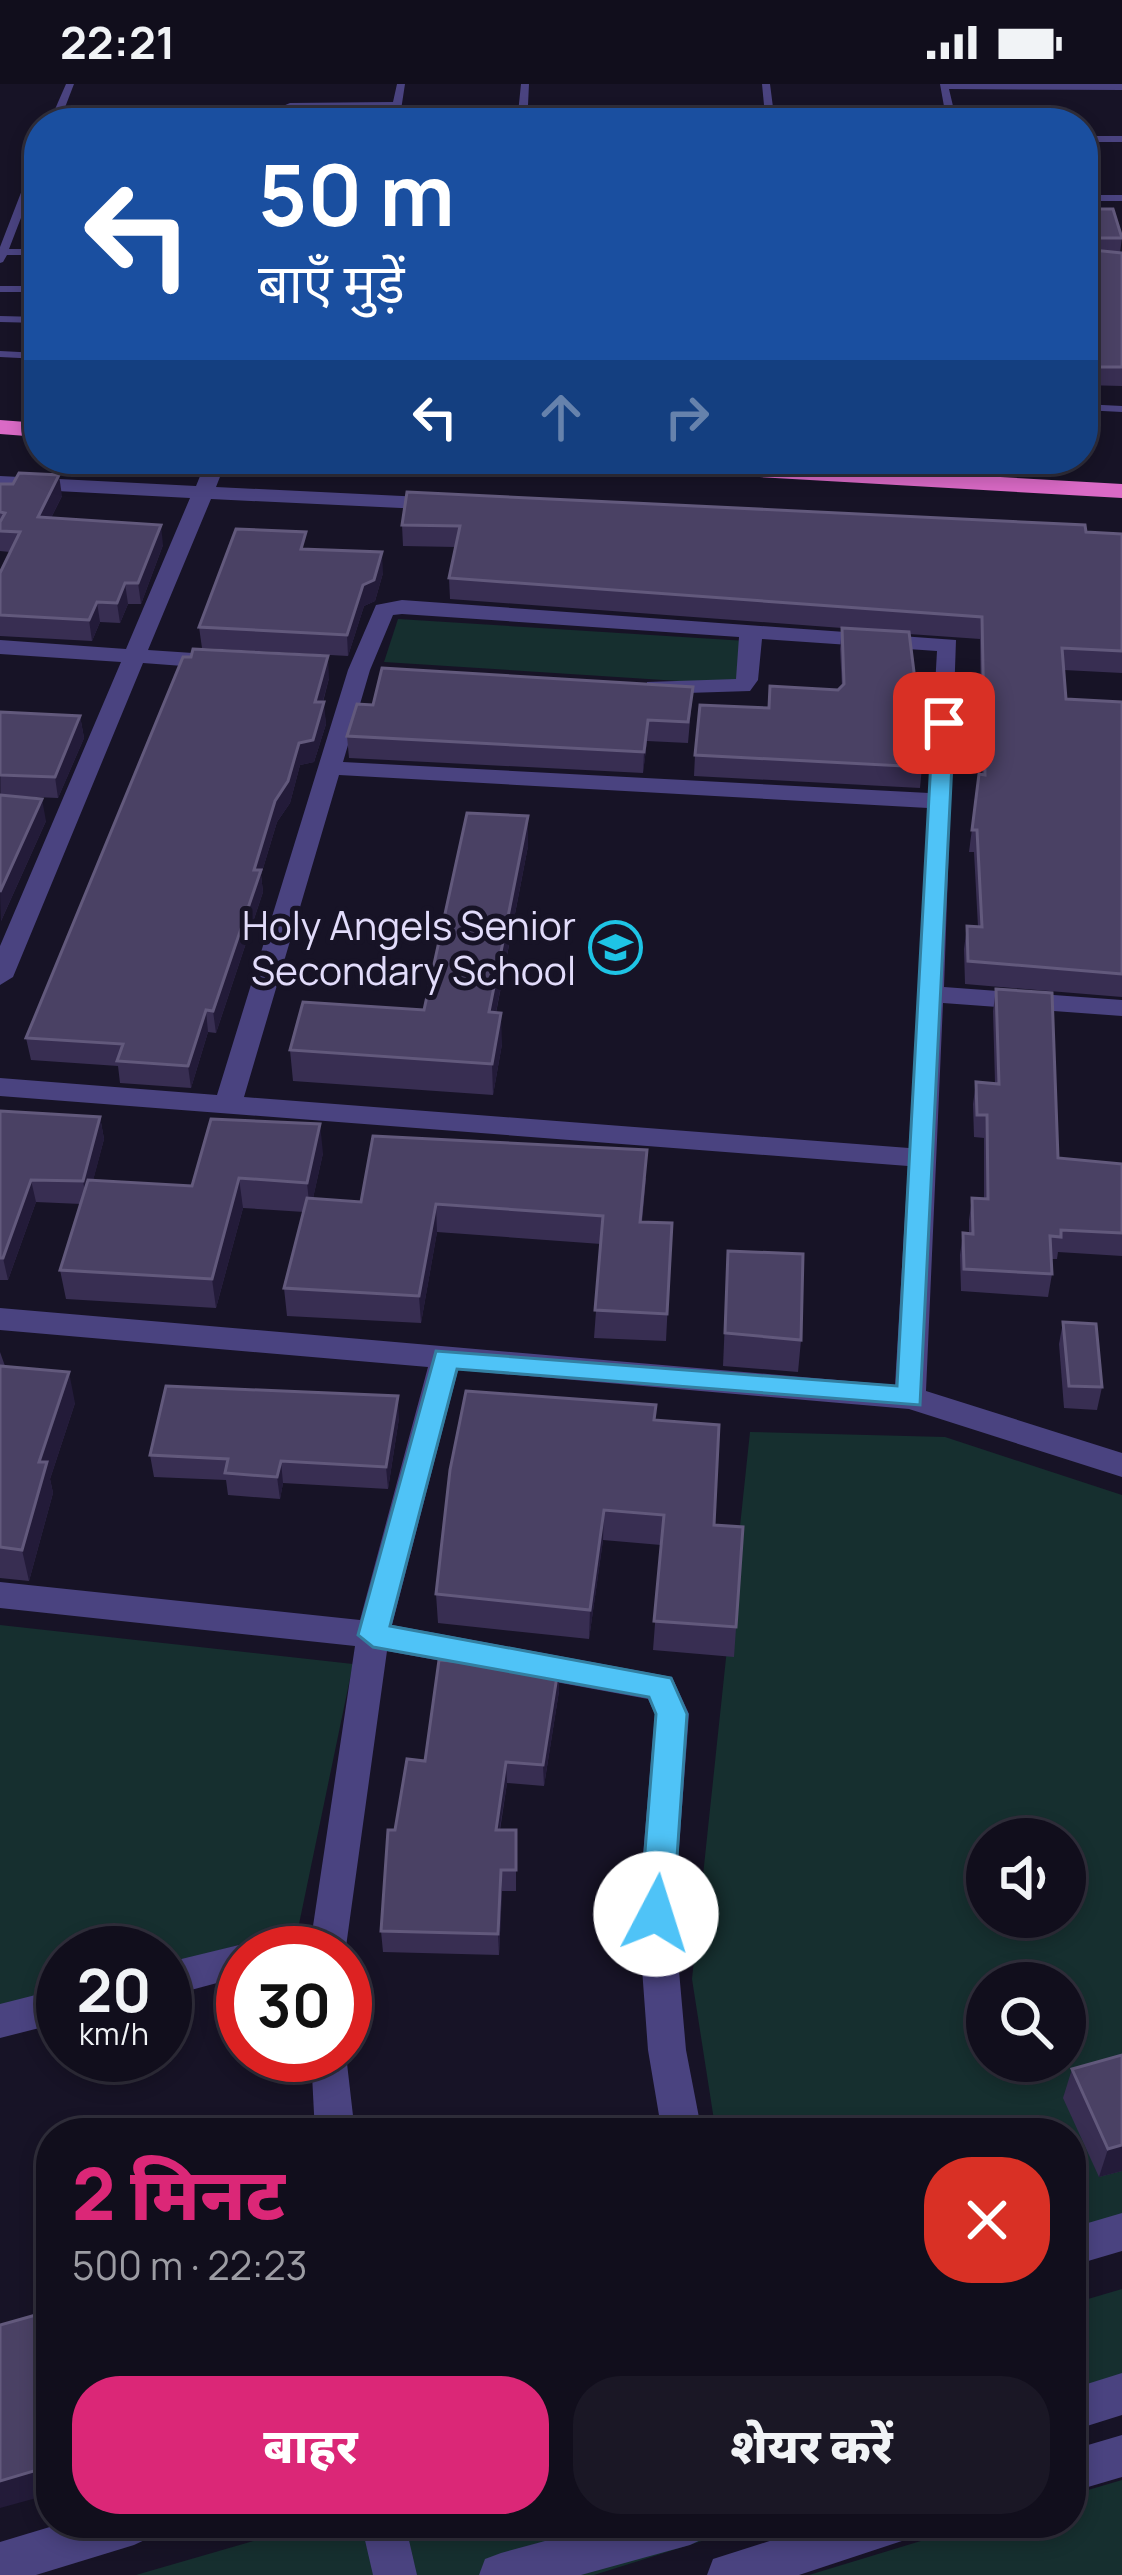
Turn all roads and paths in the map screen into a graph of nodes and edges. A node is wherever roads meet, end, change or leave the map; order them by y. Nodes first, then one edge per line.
1 (401, 84) edge
2 (526, 84) edge
3 (766, 84) edge
4 (944, 85) edge
5 (1122, 87) edge
6 (397, 105) junction
7 (286, 108) edge
8 (396, 108) edge
9 (523, 108) joint
10 (770, 108) joint
11 (24, 200) edge
12 (6, 229) edge
13 (2, 256) edge
14 (211, 474) edge
15 (828, 474) edge
16 (0, 482) edge
17 (1122, 491) edge
18 (203, 492) junction
19 (462, 505) edge
20 (751, 632) junction
21 (0, 647) edge
22 (134, 656) junction
23 (247, 663) edge
24 (629, 685) edge
25 (332, 768) junction
26 (940, 801) junction
27 (0, 977) edge
28 (930, 994) junction
29 (1122, 1008) edge
30 (0, 1087) edge
31 (228, 1105) junction
32 (922, 1158) junction
33 (0, 1319) edge
34 (446, 1358) junction
35 (910, 1398) junction
36 (1122, 1465) edge
37 (0, 1595) edge
38 (373, 1635) junction
39 (330, 1926) edge
40 (36, 2012) edge
41 (0, 2021) edge
42 (332, 2082) edge
43 (334, 2118) edge
44 (679, 2118) edge
45 (1122, 2232) edge
46 (1086, 2243) edge
47 (1122, 2394) edge
48 (1086, 2405) edge
49 (1122, 2456) edge
50 (1086, 2467) edge
51 (85, 2538) edge
52 (386, 2538) edge
53 (635, 2538) edge
54 (870, 2538) edge
55 (832, 2560) edge
56 (0, 2564) edge
57 (394, 2575) edge
58 (501, 2575) edge
59 (729, 2575) edge

1 - 6 lane
2 - 9 lane
3 - 10 lane
4 - 5 lane
6 - 7 lane
6 - 8 lane
9 - 10 lane
11 - 12 lane
12 - 13 lane
14 - 18 street
15 - 17 highway
16 - 18 street
18 - 19 street
18 - 22 street
20 - 24 street
20 - 25 street
20 - 26 street
21 - 22 street
22 - 23 street
22 - 27 street
25 - 26 street
25 - 31 street
26 - 28 street
28 - 29 street
28 - 32 street
30 - 31 street
31 - 32 street
32 - 35 street
33 - 34 street
34 - 35 street
34 - 38 street
35 - 36 street
37 - 38 street
38 - 39 street
38 - 44 street
40 - 41 street
42 - 43 street
45 - 46 street
47 - 48 street
49 - 50 street
51 - 56 street
52 - 57 street
53 - 58 street
54 - 55 street
55 - 59 street

